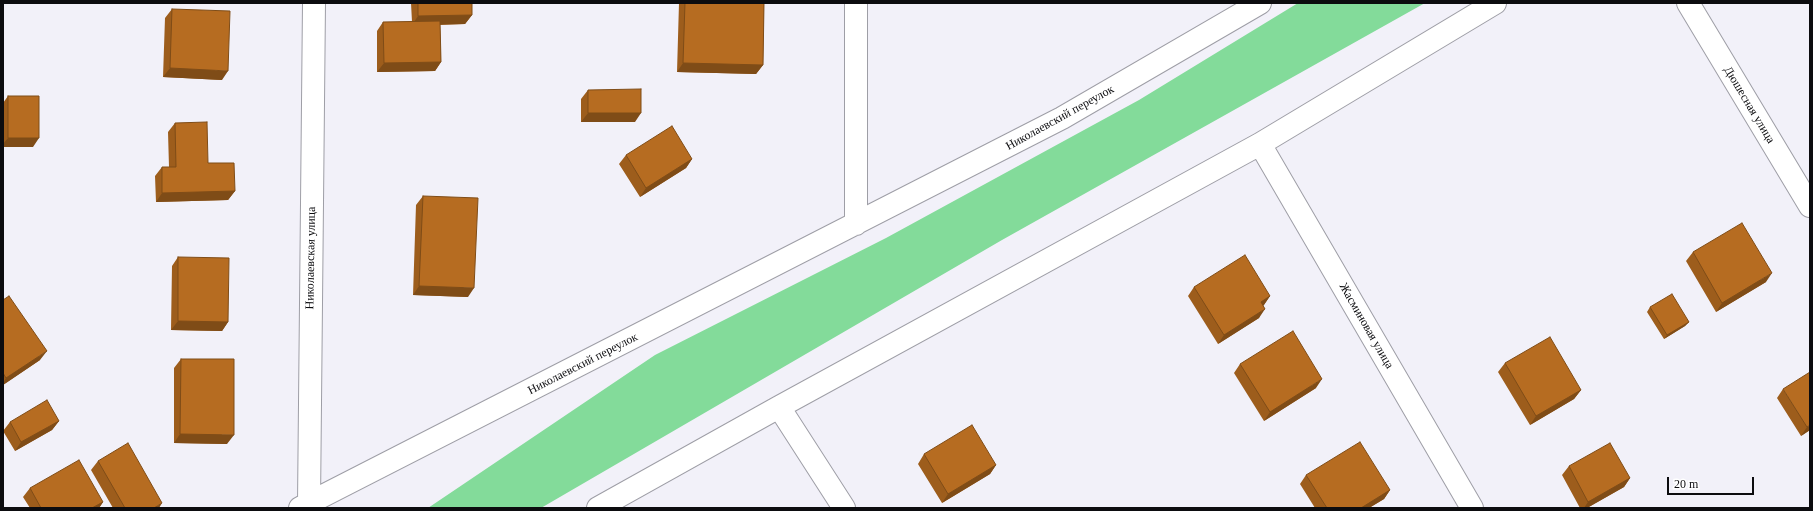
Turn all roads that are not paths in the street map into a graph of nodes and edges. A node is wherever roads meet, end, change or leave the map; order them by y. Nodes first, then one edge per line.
1 (314, 3) edge
2 (856, 3) edge
3 (1260, 3) edge
4 (1495, 3) edge
5 (1688, 3) edge
6 (1260, 144) junction
7 (1810, 206) edge
8 (856, 224) junction
9 (779, 407) junction
10 (306, 506) edge
11 (598, 508) edge
12 (844, 508) edge
13 (1472, 508) edge

1 - 10 street, Николаевская улица
2 - 8 street
3 - 8 street, Николаевский переулок
4 - 6 street
5 - 7 street, Дюшесная улица
6 - 9 street
6 - 13 street, Жасминовая улица
8 - 10 street, Николаевский переулок
9 - 11 street
9 - 12 street

